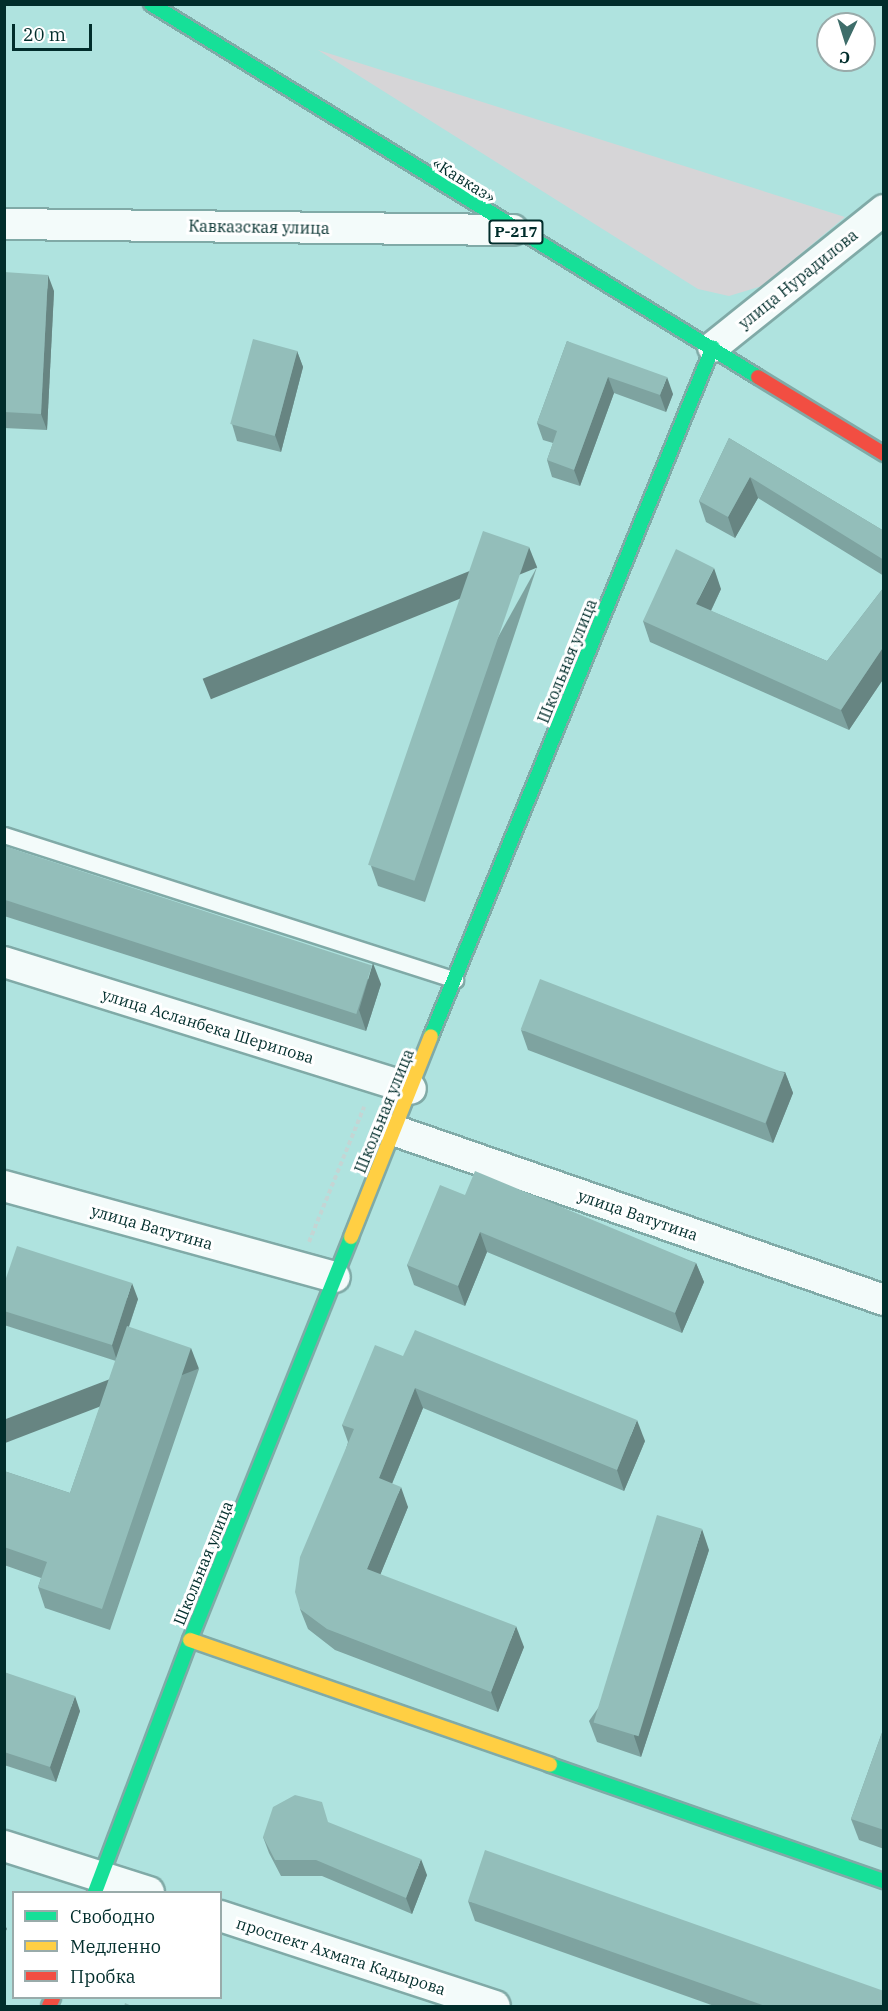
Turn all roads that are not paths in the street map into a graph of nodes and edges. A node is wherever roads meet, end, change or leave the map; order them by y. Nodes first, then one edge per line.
1 (151, 4) edge
2 (884, 210) edge
3 (4, 224) edge
4 (513, 230) junction
5 (713, 347) junction
6 (884, 454) edge
7 (4, 835) edge
8 (4, 962) edge
9 (455, 980) junction
10 (411, 1089) junction
11 (393, 1130) junction
12 (4, 1186) edge
13 (334, 1277) junction
14 (884, 1300) edge
15 (190, 1640) junction
16 (4, 1846) edge
17 (884, 1881) edge
18 (98, 1885) edge
19 (136, 1891) edge
20 (222, 1917) edge
21 (495, 2007) edge

1 - 4 street, «Кавказ» / Р-217
2 - 5 street, улица Нурадилова
3 - 4 street, Кавказская улица
4 - 5 street, «Кавказ» / Р-217
5 - 6 street, «Кавказ» / Р-217
5 - 9 street, Школьная улица
7 - 9 lane
8 - 10 street, улица Асланбека Шерипова
9 - 10 street, Школьная улица
10 - 11 street, Школьная улица
11 - 13 street, Школьная улица
11 - 14 street, улица Ватутина
12 - 13 street, улица Ватутина
13 - 15 street, Школьная улица
15 - 17 street
15 - 18 street, Школьная улица
16 - 18 street
18 - 19 street
20 - 21 street, проспект Ахмата Кадырова

